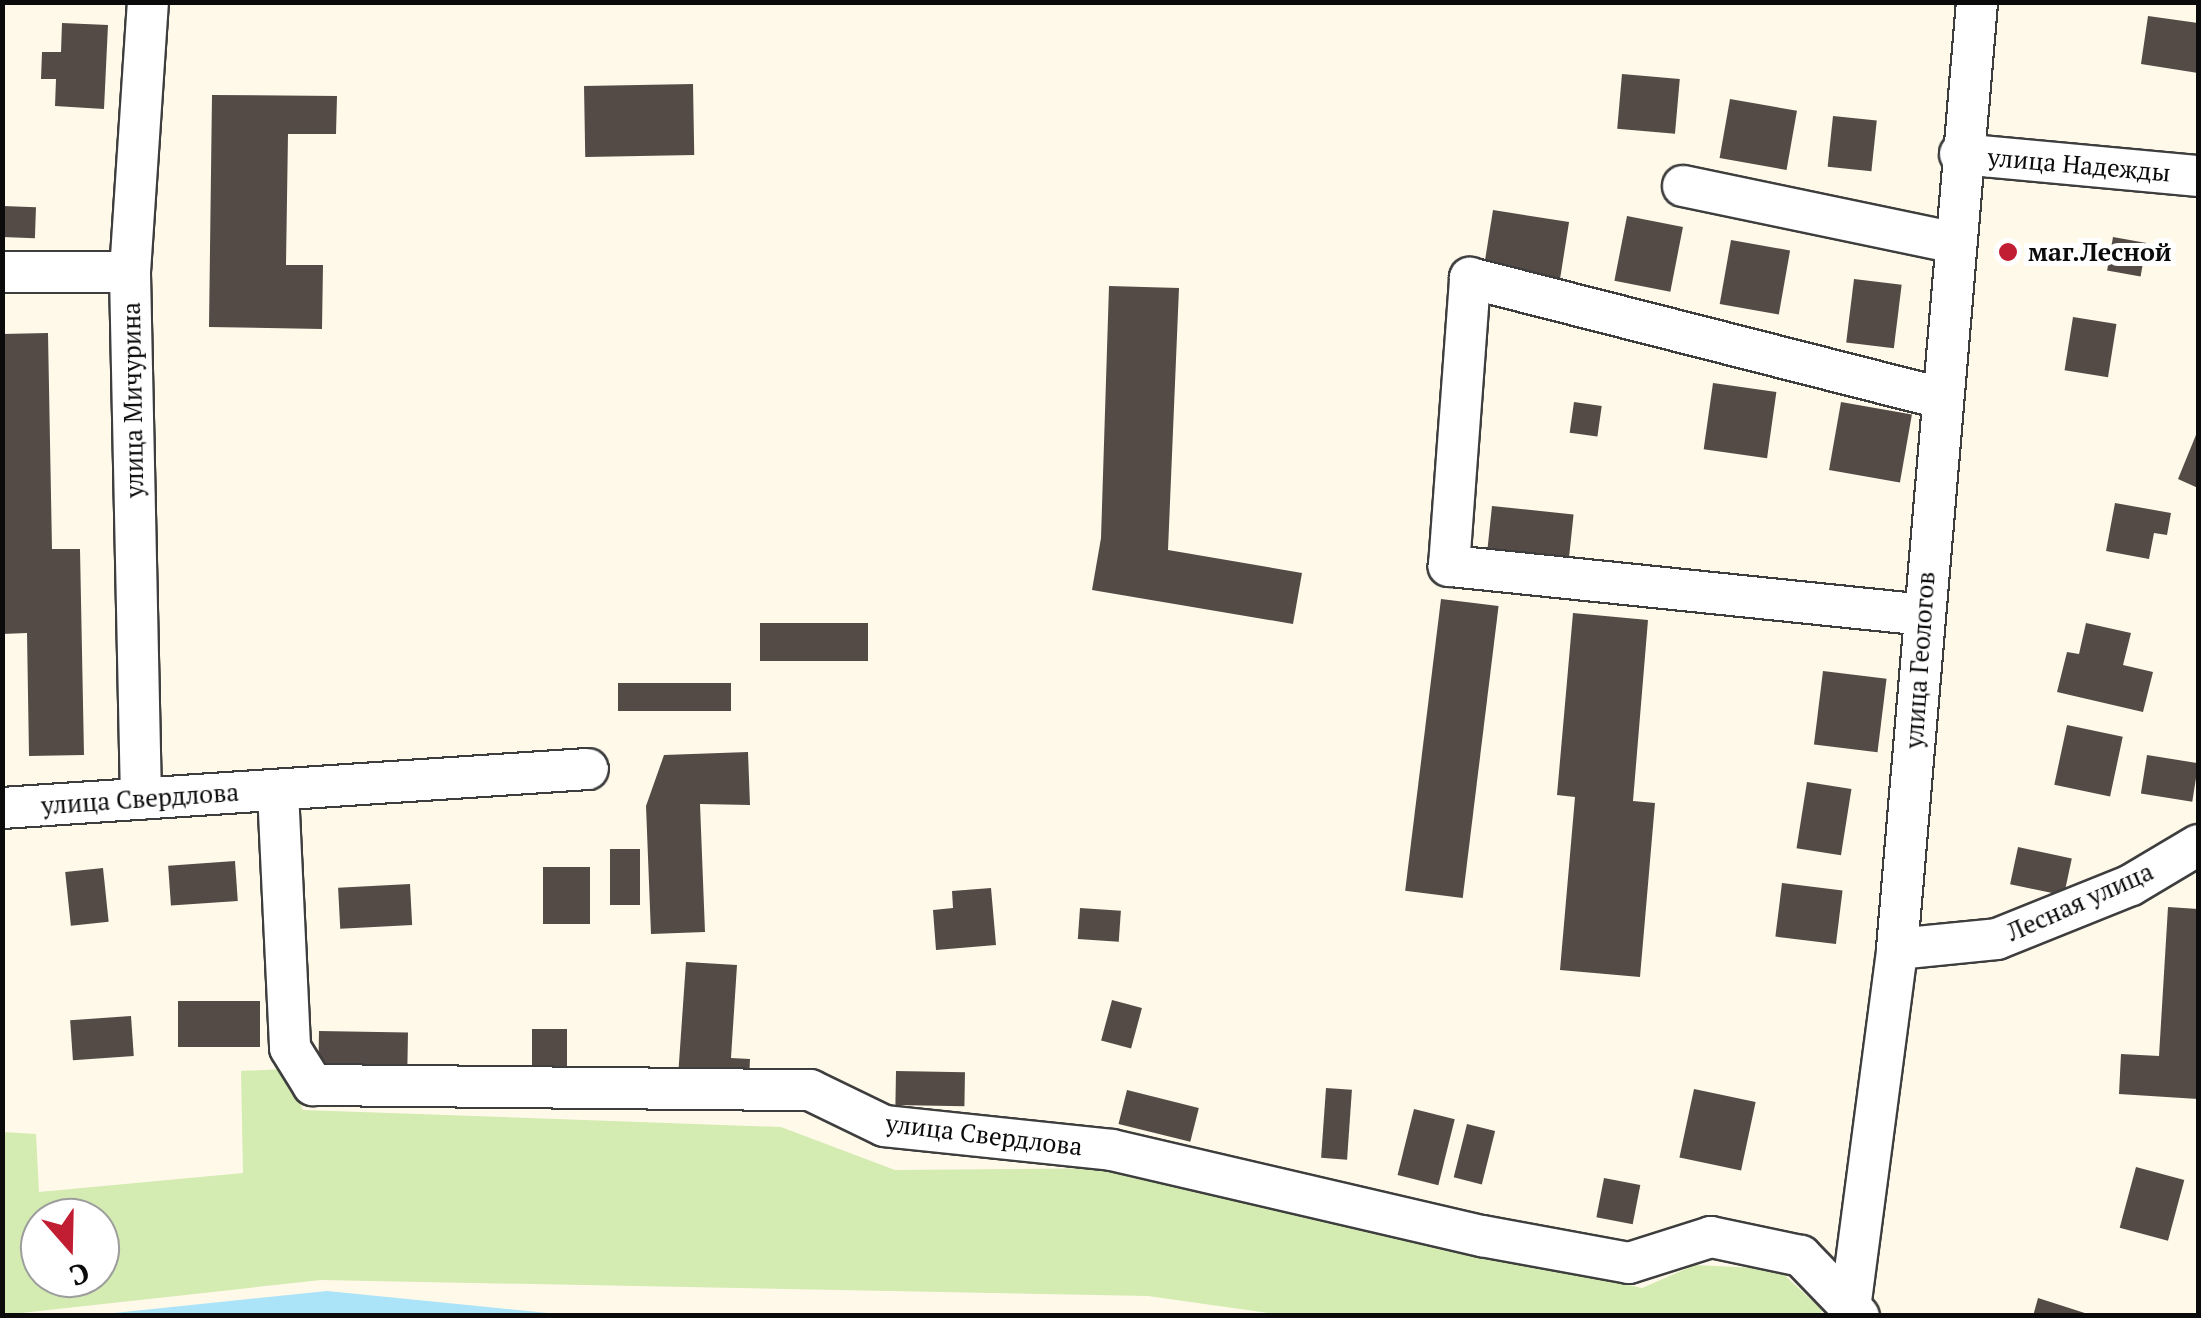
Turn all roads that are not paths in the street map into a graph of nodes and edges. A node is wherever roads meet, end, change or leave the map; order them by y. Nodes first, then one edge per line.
1 (148, 2) edge
2 (1977, 2) edge
3 (1960, 154) junction
4 (2198, 176) edge
5 (1684, 186) dead end
6 (1956, 243) junction
7 (2, 272) edge
8 (130, 272) junction
9 (1941, 398) junction
10 (1925, 615) junction
11 (588, 769) dead end
12 (278, 791) junction
13 (141, 799) junction
14 (2, 808) edge
15 (2198, 845) edge
16 (1897, 949) junction
17 (1853, 1313) edge

1 - 8 street, улица Мичурина
2 - 3 street, улица Геологов
3 - 4 street, улица Надежды
3 - 6 street, улица Геологов
5 - 6 street
6 - 9 street, улица Геологов
7 - 8 street
8 - 13 street, улица Мичурина
9 - 10 street, улица Геологов
9 - 10 street
10 - 16 street, улица Геологов
11 - 12 street, улица Свердлова
12 - 13 street, улица Свердлова
12 - 17 street, улица Свердлова
13 - 14 street, улица Свердлова
15 - 16 street, Лесная улица
16 - 17 street, улица Геологов

